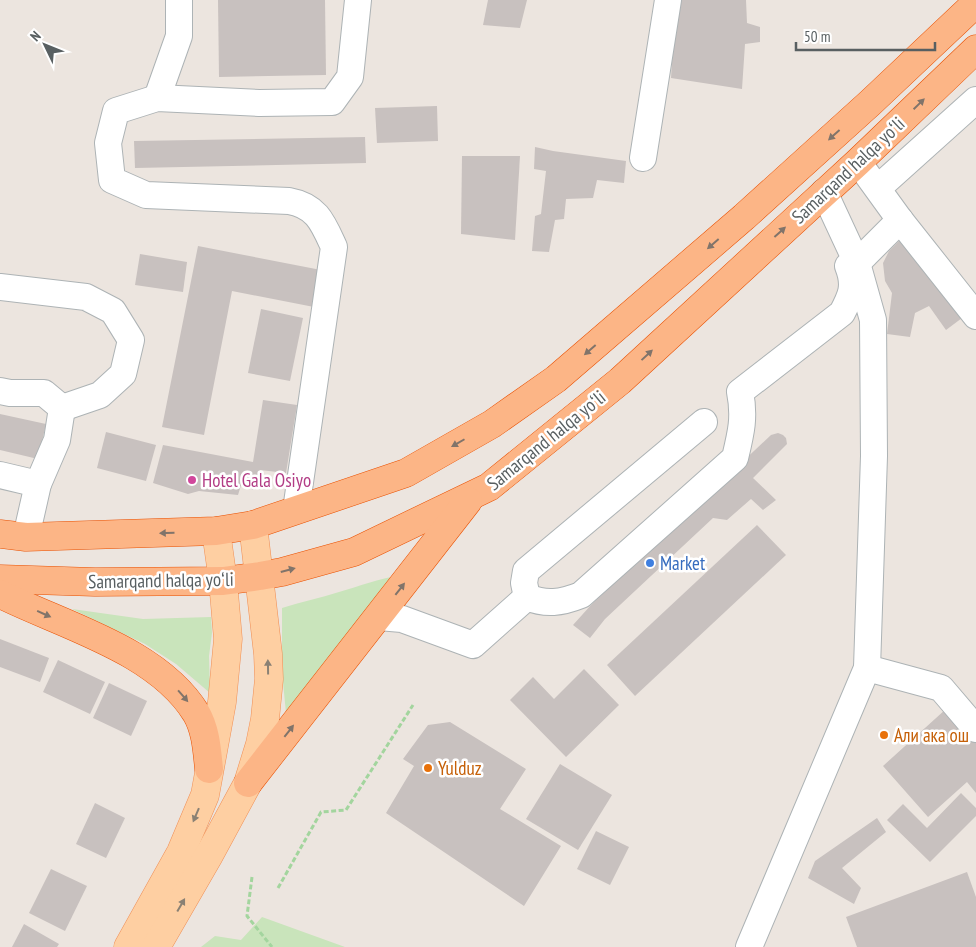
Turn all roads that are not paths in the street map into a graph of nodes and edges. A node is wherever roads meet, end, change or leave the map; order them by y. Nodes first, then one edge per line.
1 (179, 0) edge
2 (358, 0) edge
3 (668, 0) edge
4 (976, 3) edge
5 (976, 49) edge
6 (157, 98) junction
7 (976, 100) edge
8 (643, 158) dead end
9 (858, 162) junction
10 (878, 188) junction
11 (824, 192) junction
12 (900, 220) junction
13 (834, 234) dead end
14 (856, 263) junction
15 (0, 287) edge
16 (976, 316) edge
17 (0, 391) edge
18 (62, 408) junction
19 (704, 422) dead end
20 (0, 475) edge
21 (38, 484) junction
22 (472, 496) junction
23 (296, 510) junction
24 (253, 525) junction
25 (216, 531) junction
26 (13, 536) edge
27 (260, 576) junction
28 (0, 579) edge
29 (223, 581) junction
30 (0, 594) edge
31 (526, 597) junction
32 (378, 617) junction
33 (867, 668) junction
34 (976, 729) edge
35 (209, 768) junction
36 (248, 783) junction
37 (128, 947) edge
38 (156, 947) edge
39 (749, 947) edge

1 - 6 street
2 - 6 street
3 - 8 street
4 -> 23 highway, Samarqand halqa yoʻli
9 -> 5 highway, Samarqand halqa yoʻli
6 - 23 street
7 - 10 street
9 - 10 street
9 - 11 highway, Samarqand halqa yoʻli
10 - 12 street
11 - 14 street
22 -> 11 highway, Samarqand halqa yoʻli
12 - 14 street
12 - 16 street
13 - 31 street
14 - 33 street
15 - 18 street
17 - 18 street
18 - 21 street
19 - 31 street
20 - 21 street
21 - 26 street
27 -> 22 highway, Samarqand halqa yoʻli
32 -> 22 highway
23 - 24 highway, Samarqand halqa yoʻli
24 - 25 highway, Samarqand halqa yoʻli
24 - 27 main road
25 -> 26 highway, Samarqand halqa yoʻli
25 - 29 main road
27 - 29 highway, Samarqand halqa yoʻli
36 -> 27 main road
28 - 29 highway, Samarqand halqa yoʻli
29 - 35 main road
30 -> 35 highway
31 - 32 street
36 -> 32 highway
33 - 34 street
33 - 39 street
35 -> 37 main road
38 -> 36 main road

